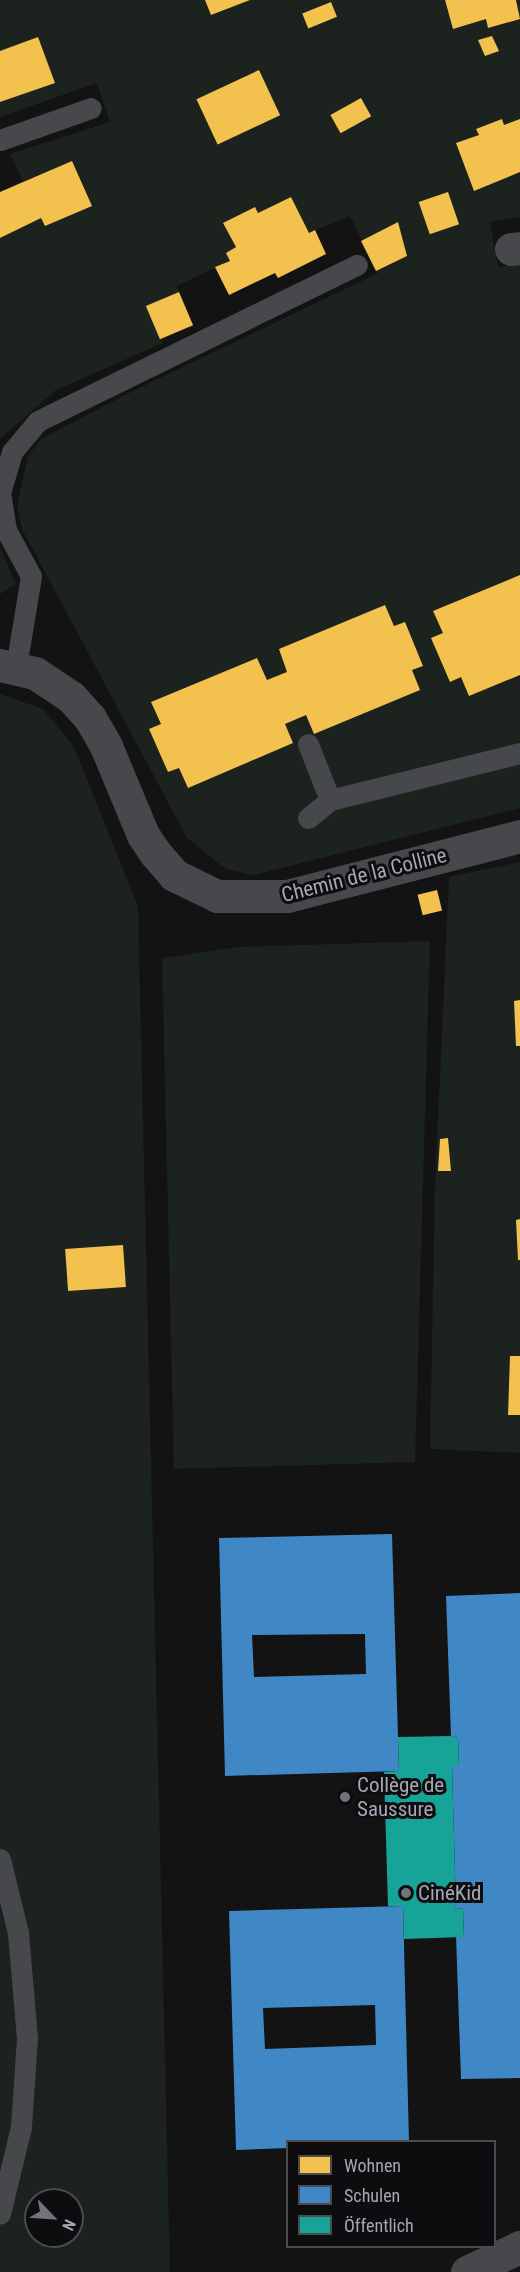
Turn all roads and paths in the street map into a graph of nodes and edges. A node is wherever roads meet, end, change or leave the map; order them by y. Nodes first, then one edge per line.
1 (91, 108) dead end
2 (0, 140) edge
3 (357, 266) dead end
4 (8, 666) edge
5 (308, 744) dead end
6 (520, 753) edge
7 (330, 800) junction
8 (308, 818) dead end
9 (520, 836) edge
10 (0, 1858) edge
11 (0, 2214) edge
12 (520, 2247) edge
13 (467, 2272) edge

1 - 2 lane
3 - 4 lane
4 - 9 street, Chemin de la Colline
5 - 7 lane
6 - 7 lane
7 - 8 lane
10 - 11 lane
12 - 13 street

